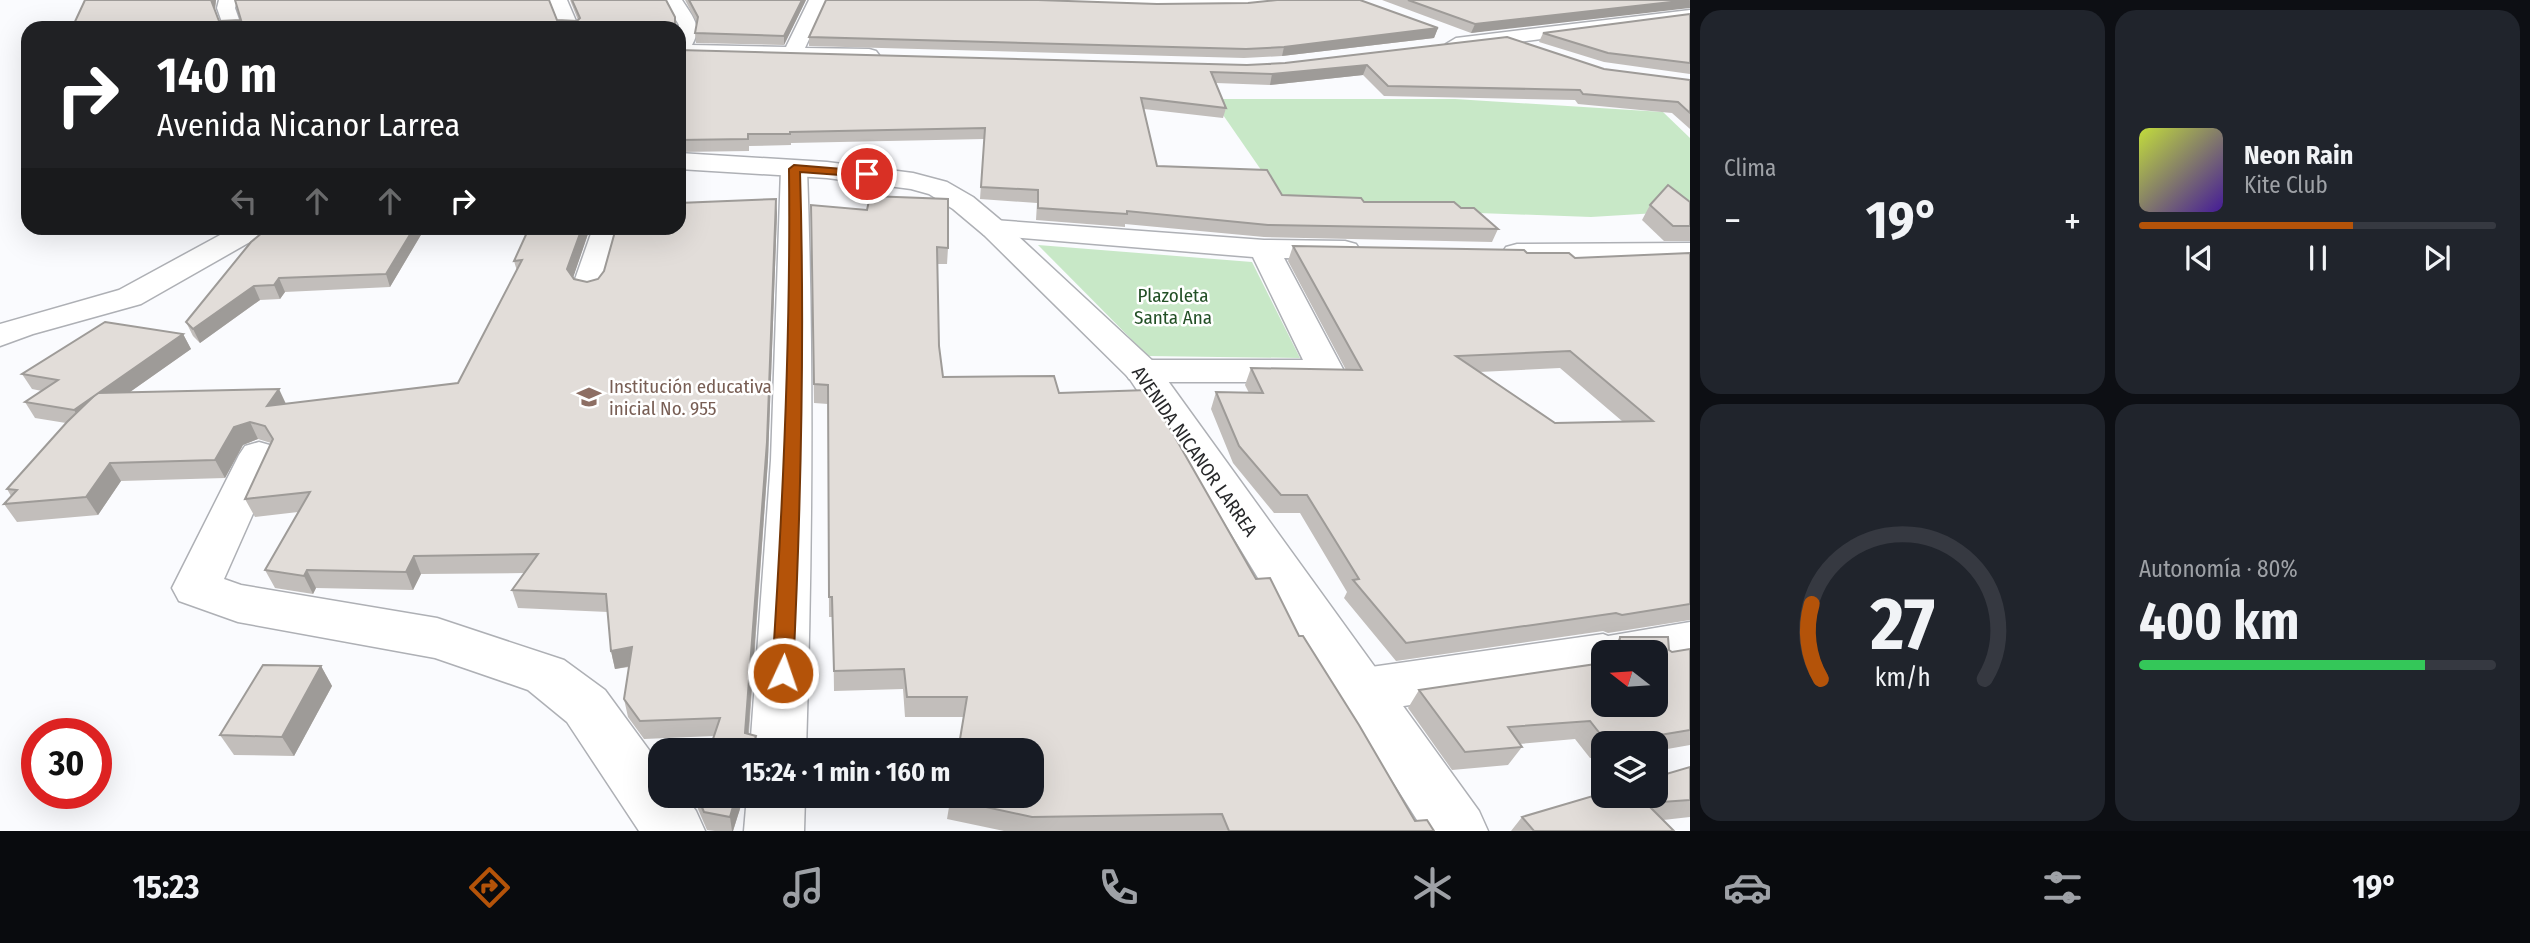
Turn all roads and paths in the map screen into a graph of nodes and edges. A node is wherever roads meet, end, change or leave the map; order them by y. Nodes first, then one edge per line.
1 (228, 0) edge
2 (558, 0) edge
3 (673, 0) edge
4 (818, 0) edge
5 (1002, 0) edge
6 (1284, 0) edge
7 (1077, 1) edge
8 (1690, 15) edge
9 (231, 21) edge
10 (567, 21) edge
11 (1086, 26) edge
12 (1443, 39) dead end
13 (1503, 39) junction
14 (686, 41) edge
15 (686, 51) edge
16 (793, 53) junction
17 (1552, 55) edge
18 (891, 56) edge
19 (686, 161) edge
20 (794, 169) junction
21 (994, 229) junction
22 (241, 235) edge
23 (605, 235) edge
24 (1264, 248) junction
25 (1374, 251) edge
26 (1690, 252) edge
27 (1485, 254) edge
28 (589, 285) edge
29 (0, 336) edge
30 (1142, 371) junction
31 (259, 454) dead end
32 (1690, 642) edge
33 (1668, 645) edge
34 (1591, 657) edge
35 (1364, 690) junction
36 (779, 738) edge
37 (775, 808) edge
38 (675, 831) edge
39 (774, 831) edge
40 (1458, 831) edge

1 - 9 street
2 - 10 street
3 - 14 street
4 - 16 street
5 - 7 street
6 - 7 street
7 - 11 street
8 - 13 street
12 - 13 street
13 - 17 street
15 - 16 street
16 - 18 street
19 - 20 street, AVENIDA NICANOR LARREA
20 - 21 street, AVENIDA NICANOR LARREA
20 - 36 street
21 - 24 street
21 - 30 street, AVENIDA NICANOR LARREA
22 - 29 street
23 - 28 street
24 - 25 street
24 - 30 street
26 - 27 street
30 - 35 street, AVENIDA NICANOR LARREA
31 - 38 street
32 - 33 street
34 - 35 street
35 - 40 street, AVENIDA NICANOR LARREA
37 - 39 street

